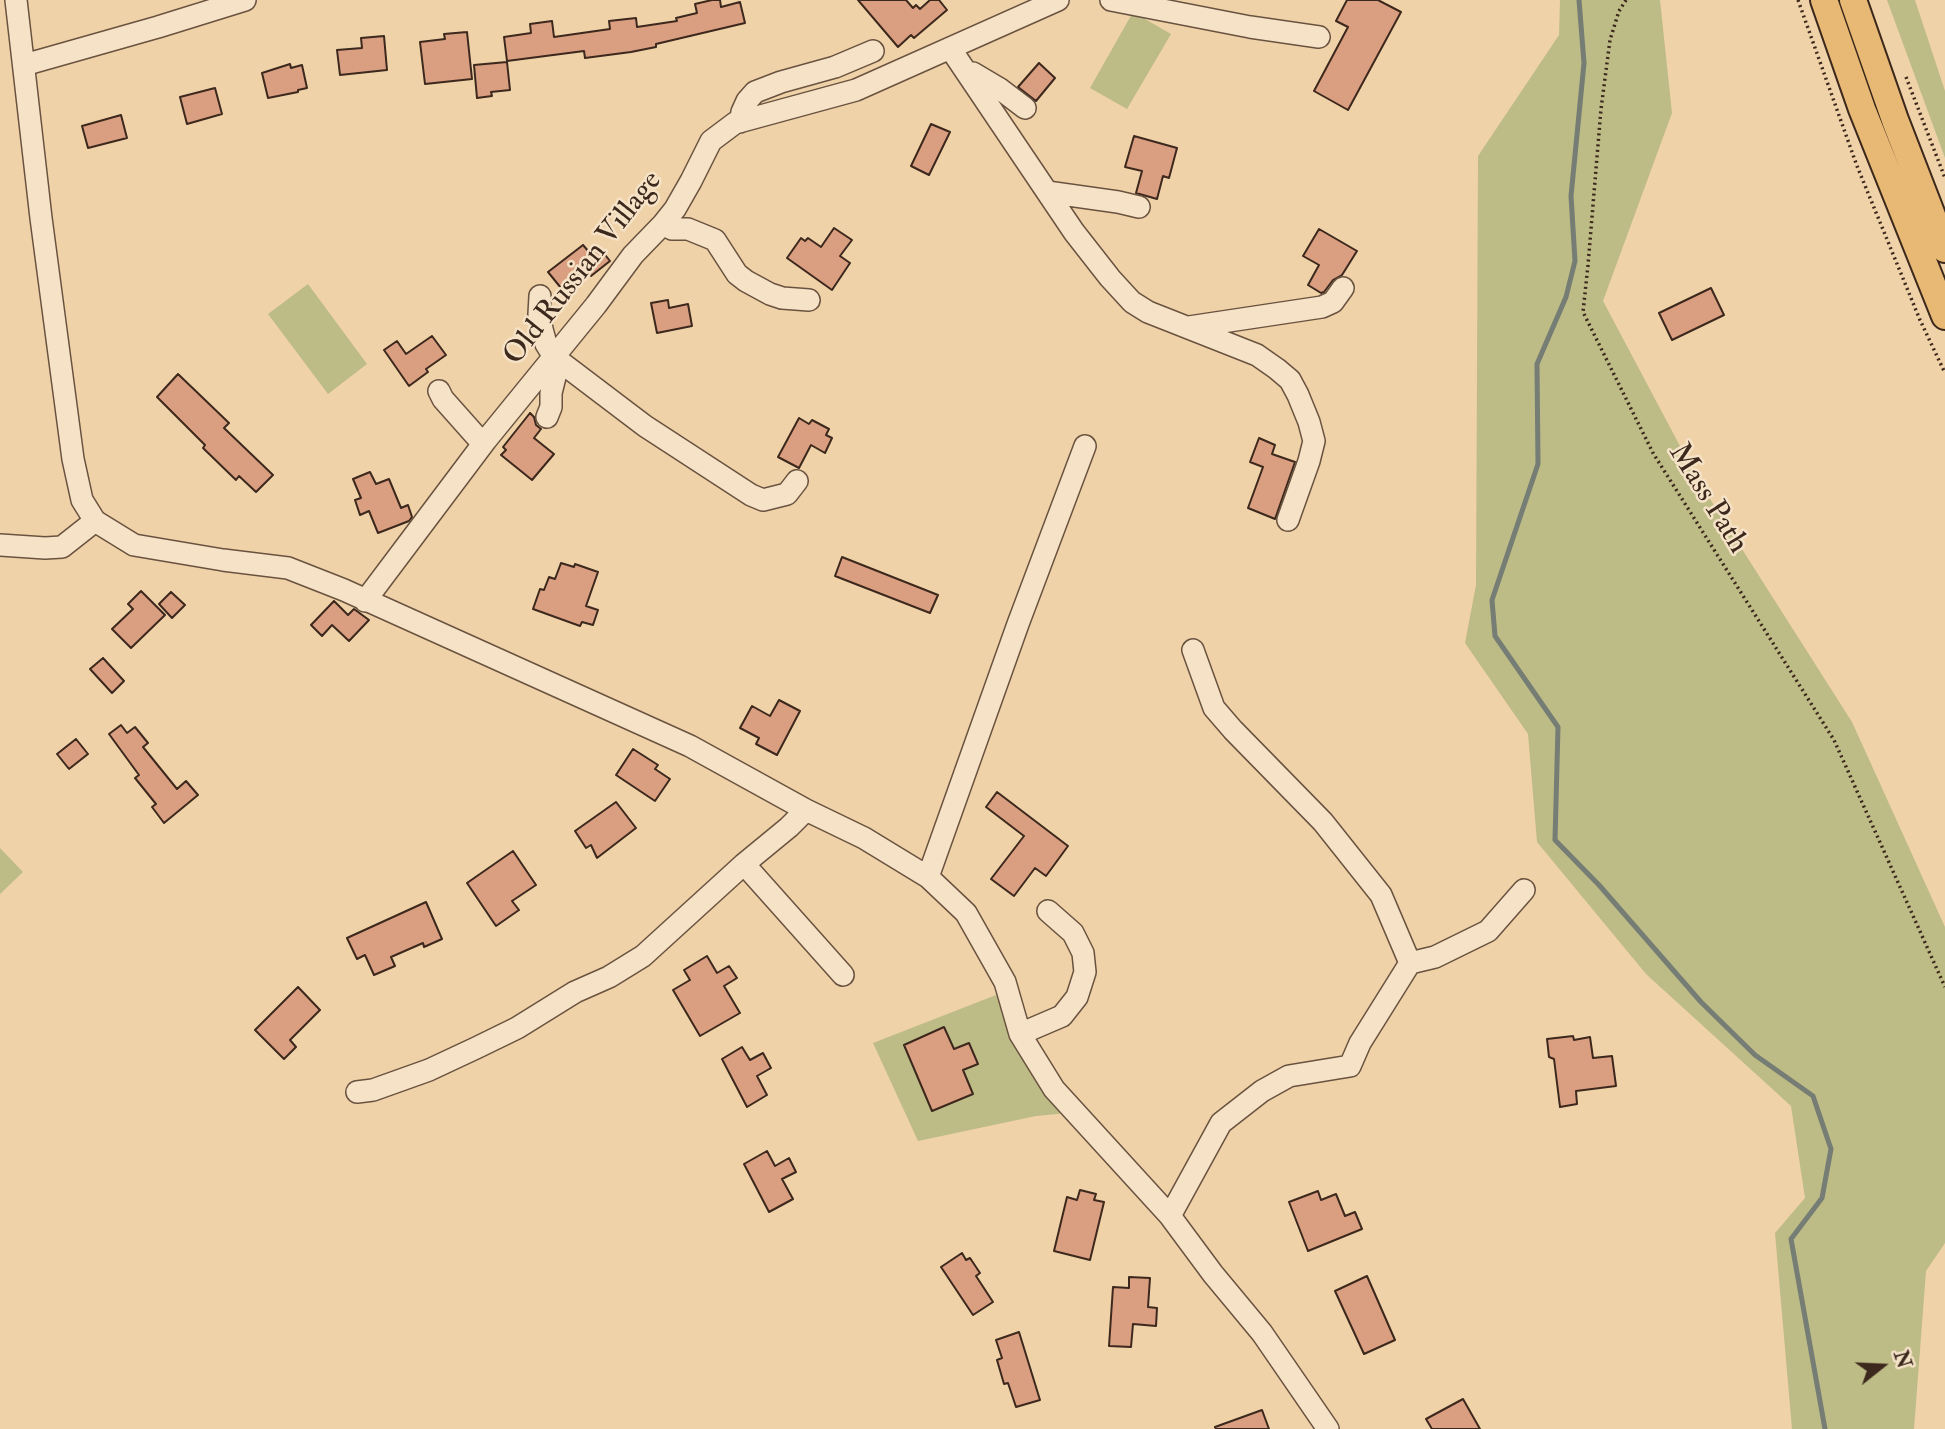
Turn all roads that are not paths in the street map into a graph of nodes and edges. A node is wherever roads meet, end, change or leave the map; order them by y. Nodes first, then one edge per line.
1 (16, 0) edge
2 (245, 0) edge
3 (1111, 0) edge
4 (1824, 0) edge
5 (1853, 0) edge
6 (1054, 1) edge
7 (1319, 37) dead end
8 (950, 48) junction
9 (873, 51) dead end
10 (23, 65) junction
11 (967, 74) junction
12 (1025, 108) dead end
13 (740, 122) junction
14 (1047, 192) junction
15 (1139, 206) dead end
16 (663, 224) junction
17 (1945, 249) edge
18 (1343, 288) dead end
19 (540, 296) dead end
20 (809, 300) dead end
21 (1945, 316) edge
22 (1186, 328) junction
23 (556, 359) junction
24 (439, 391) dead end
25 (547, 417) dead end
26 (483, 444) junction
27 (1085, 446) dead end
28 (797, 481) dead end
29 (1288, 520) dead end
30 (95, 521) junction
31 (0, 545) edge
32 (365, 601) junction
33 (1193, 650) dead end
34 (806, 810) junction
35 (744, 864) junction
36 (928, 877) junction
37 (1524, 890) dead end
38 (1048, 911) dead end
39 (1410, 964) junction
40 (842, 975) dead end
41 (1020, 1034) junction
42 (357, 1092) dead end
43 (1170, 1216) junction
44 (1328, 1429) edge

1 - 10 street
2 - 10 street
3 - 7 street
4 - 21 main road
5 - 17 main road
6 - 8 street, Old Russian Village
8 - 11 street
8 - 13 street, Old Russian Village
9 - 13 street
10 - 30 street
11 - 12 street
11 - 14 street
13 - 16 street, Old Russian Village
14 - 15 street
14 - 22 street
16 - 20 street
16 - 23 street, Old Russian Village
18 - 22 street
19 - 23 street
22 - 29 street
23 - 25 street
23 - 26 street, Old Russian Village
23 - 28 street
24 - 26 street
26 - 32 street, Old Russian Village
27 - 36 street
30 - 31 street
30 - 32 street
32 - 34 street
33 - 39 street
34 - 35 street
34 - 36 street
35 - 40 street
35 - 42 street
36 - 41 street
37 - 39 street
38 - 41 street
39 - 43 street
41 - 43 street
43 - 44 street

